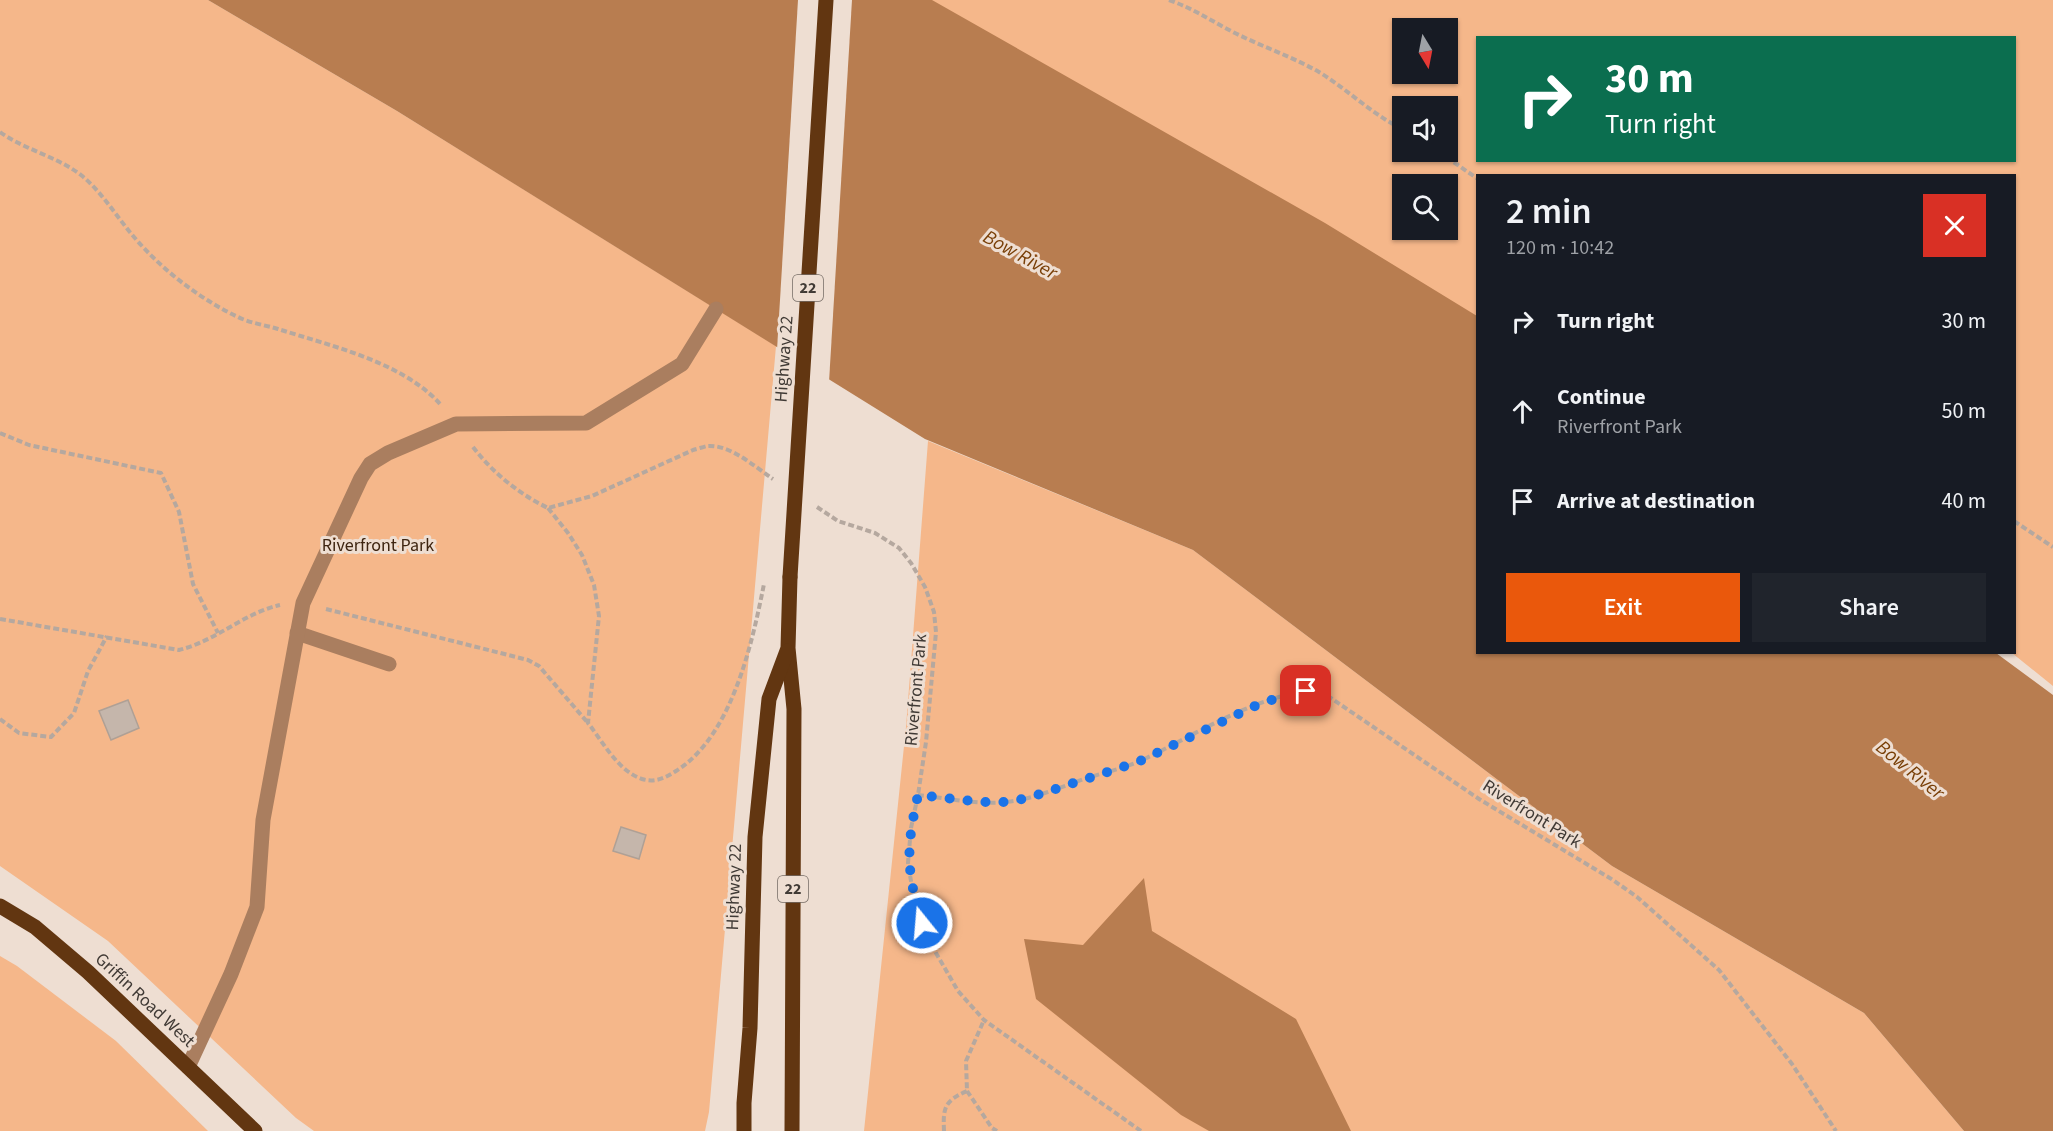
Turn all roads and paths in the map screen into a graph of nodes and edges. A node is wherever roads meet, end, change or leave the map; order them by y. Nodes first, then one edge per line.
1 (826, 0) edge
2 (1170, 0) edge
3 (1392, 123) edge
4 (0, 132) edge
5 (1454, 162) edge
6 (1476, 177) edge
7 (716, 309) dead end
8 (456, 424) junction
9 (0, 433) edge
10 (782, 484) dead end
11 (811, 503) dead end
12 (548, 508) junction
13 (2016, 522) edge
14 (2053, 547) edge
15 (765, 576) dead end
16 (218, 633) dead end
17 (297, 633) junction
18 (107, 636) dead end
19 (788, 648) junction
20 (389, 664) dead end
21 (0, 720) edge
22 (918, 795) junction
23 (0, 906) edge
24 (984, 1020) junction
25 (188, 1067) junction
26 (966, 1091) junction
27 (744, 1103) junction
28 (255, 1131) edge
29 (734, 1131) edge
30 (744, 1131) edge
31 (792, 1131) edge
32 (944, 1131) edge
33 (997, 1131) edge
34 (1141, 1131) edge
35 (1836, 1131) edge

1 - 19 main road, Highway 22 / 22, bridge
2 - 3 path
4 - 8 path
5 - 6 path
7 - 8 lane
8 - 12 path
8 - 17 lane
9 - 16 path
10 - 12 path
11 - 22 path, Riverfront Park
12 - 15 path
13 - 14 path
17 - 20 lane
17 - 25 lane
18 - 21 path
19 - 27 main road, Highway 22 / 22
19 - 31 main road, Highway 22 / 22
22 - 24 path, Riverfront Park
22 - 35 path, Riverfront Park
23 - 25 main road, Griffin Road West
24 - 26 path
24 - 34 path, Riverfront Park
25 - 28 main road, Griffin Road West
26 - 32 path
26 - 33 path
27 - 29 main road
27 - 30 main road, Highway 22 / 22

